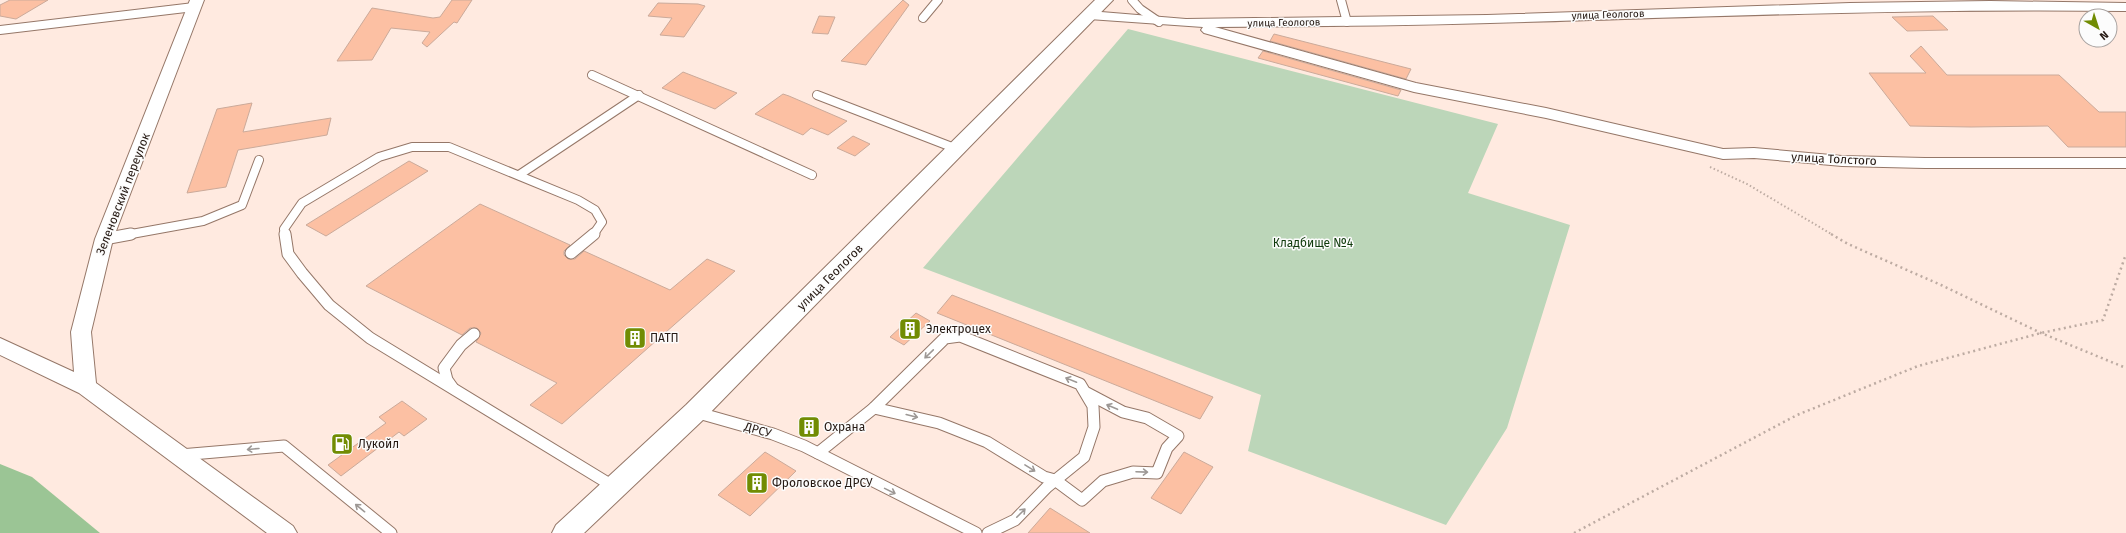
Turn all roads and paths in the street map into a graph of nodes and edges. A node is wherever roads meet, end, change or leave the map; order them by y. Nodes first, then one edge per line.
1 (938, 0) edge
2 (1105, 0) edge
3 (1132, 0) edge
4 (1341, 0) edge
5 (196, 3) edge
6 (2126, 7) edge
7 (1090, 15) junction
8 (923, 18) dead end
9 (1160, 22) junction
10 (1347, 22) junction
11 (1186, 23) junction
12 (0, 30) edge
13 (592, 75) dead end
14 (817, 95) dead end
15 (638, 96) junction
16 (958, 149) junction
17 (259, 160) dead end
18 (2126, 163) edge
19 (1706, 165) dead end
20 (519, 175) junction
21 (812, 175) dead end
22 (104, 239) junction
23 (571, 252) dead end
24 (2126, 254) edge
25 (474, 334) dead end
26 (2041, 334) junction
27 (0, 346) edge
28 (2126, 368) edge
29 (86, 387) junction
30 (453, 389) junction
31 (1085, 392) junction
32 (874, 408) junction
33 (695, 412) junction
34 (818, 453) junction
35 (178, 455) junction
36 (1055, 480) junction
37 (616, 488) junction
38 (285, 533) edge
39 (391, 533) edge
40 (566, 533) edge
41 (976, 533) edge
42 (988, 533) edge
43 (1574, 533) edge

1 - 8 lane
2 - 7 street, улица Геологов
3 - 9 lane
4 - 10 lane
5 - 12 lane
5 - 22 street, Зеленовский переулок
6 - 10 street, улица Геологов
7 - 9 street, улица Геологов
7 - 16 street, улица Геологов
9 - 11 street, улица Геологов
10 - 11 street, улица Геологов
11 - 18 street, улица Толстого
13 - 15 lane
14 - 16 lane
15 - 20 lane
15 - 21 lane
16 - 33 street, улица Геологов
17 - 22 lane
19 - 26 path
20 - 23 lane
20 - 30 lane
22 - 29 street, Зеленовский переулок
24 - 26 path
25 - 30 lane
26 - 28 path
26 - 43 path
27 - 29 street
29 - 35 street
30 - 37 lane
31 -> 32 lane
31 - 36 lane
36 -> 31 lane
32 - 34 lane
32 -> 36 lane
33 - 34 lane, ДРСУ
33 - 37 street, улица Геологов
34 -> 41 lane, ДРСУ
35 - 38 street
39 -> 35 lane
42 -> 36 lane
37 - 40 street, улица Геологов

